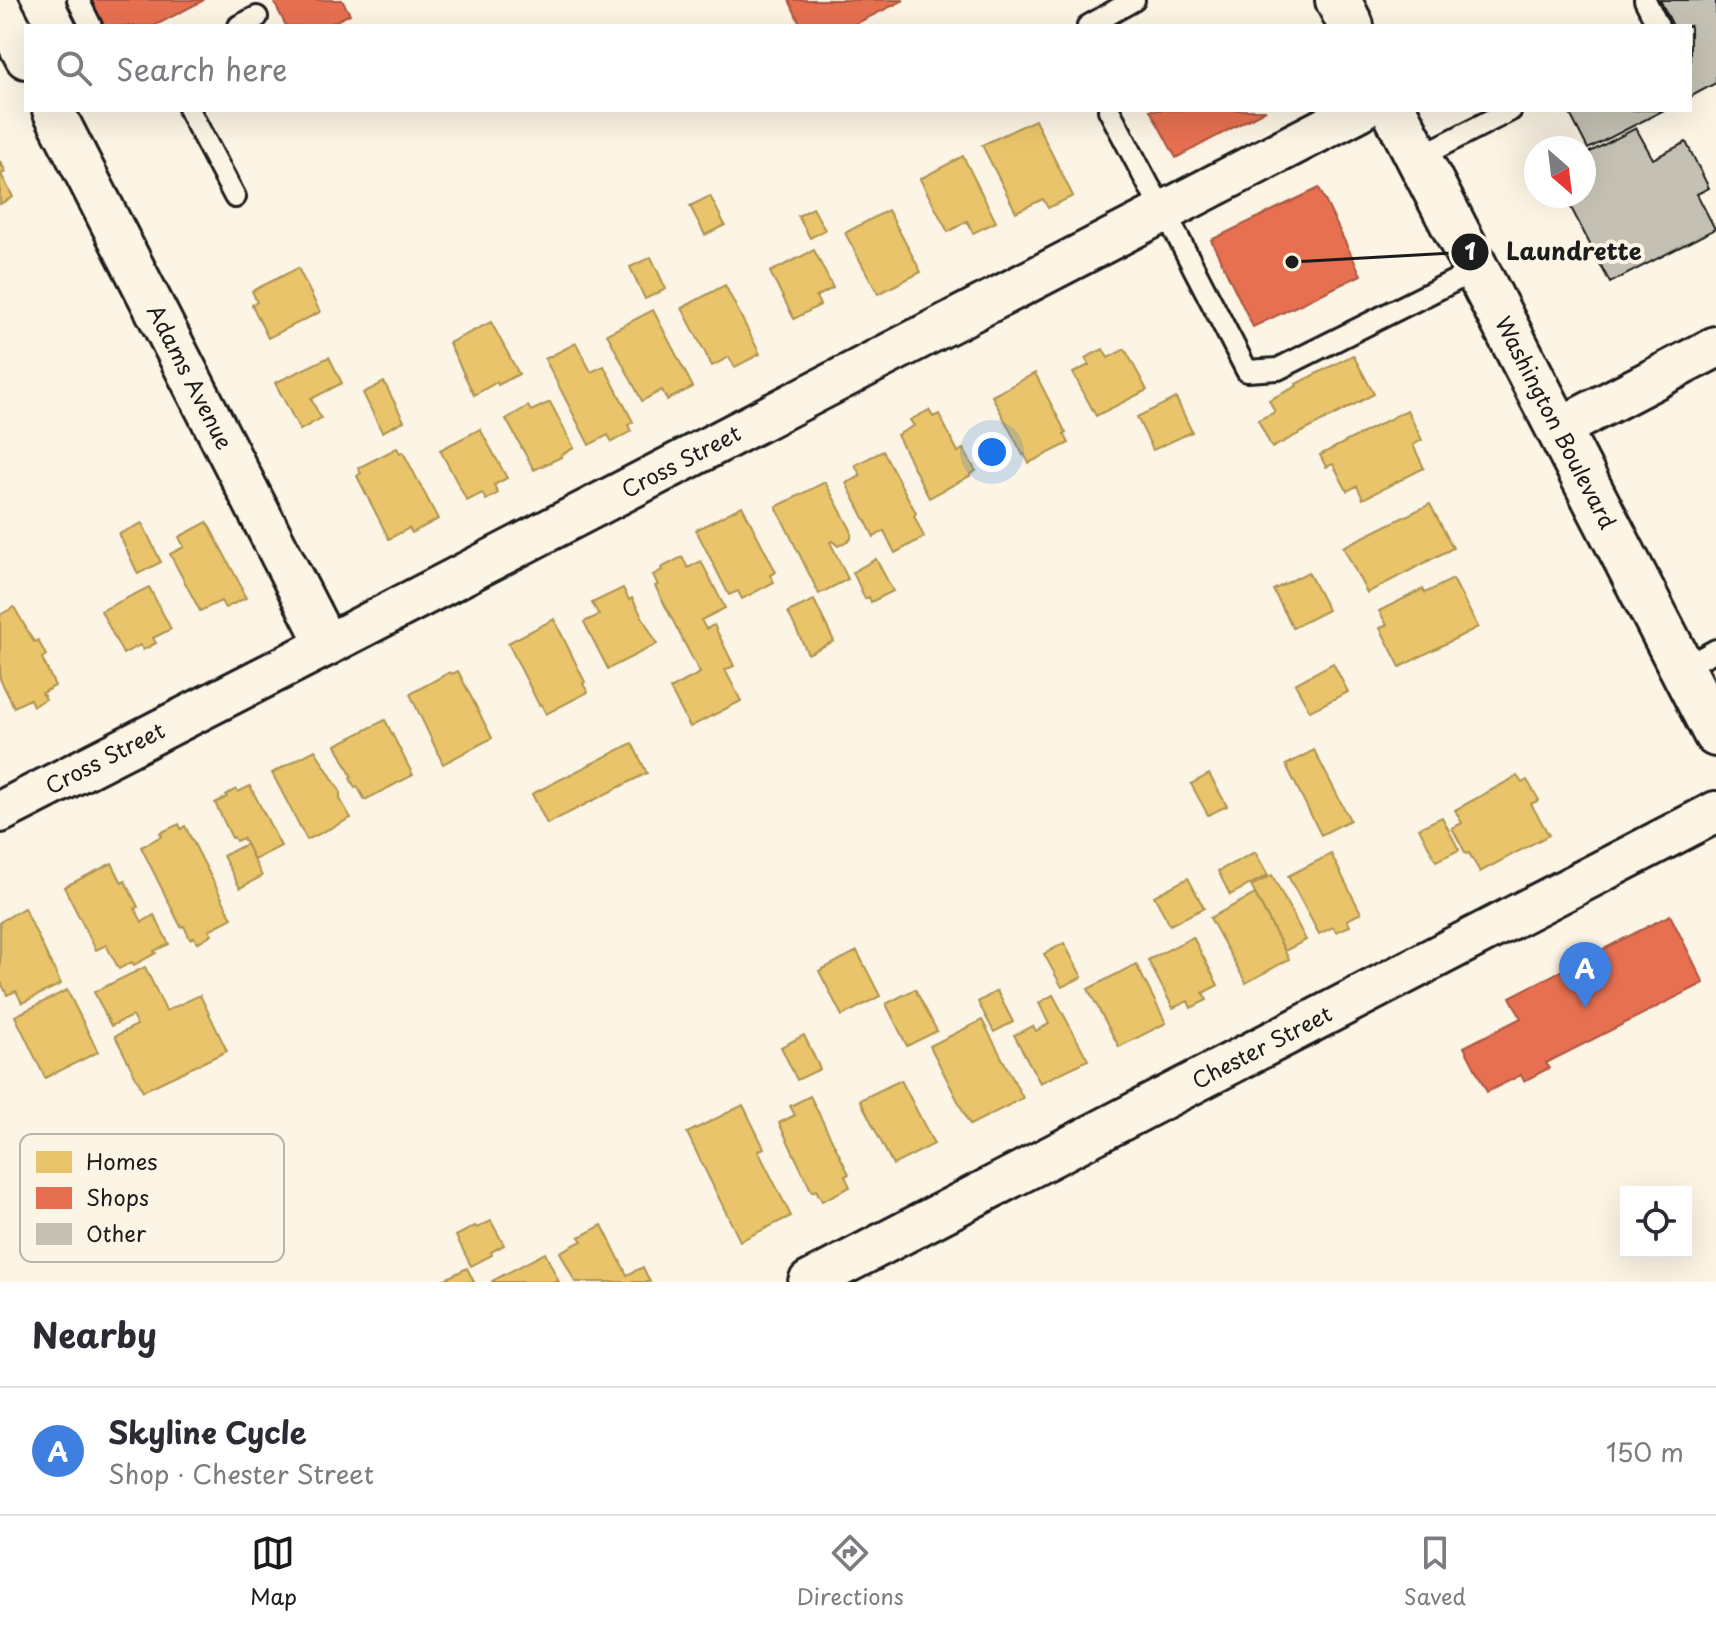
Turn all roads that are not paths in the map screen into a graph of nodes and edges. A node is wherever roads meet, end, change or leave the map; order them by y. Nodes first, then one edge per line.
1 (78, 0) edge
2 (1134, 0) edge
3 (1338, 0) edge
4 (1645, 0) edge
5 (0, 8) edge
6 (90, 24) edge
7 (1092, 24) edge
8 (1350, 24) edge
9 (1657, 24) edge
10 (24, 54) edge
11 (54, 112) edge
12 (190, 112) edge
13 (1110, 112) edge
14 (1356, 112) edge
15 (1395, 112) edge
16 (1507, 112) edge
17 (1419, 157) junction
18 (235, 197) dead end
19 (1165, 212) junction
20 (1476, 270) junction
21 (1716, 347) edge
22 (1558, 429) junction
23 (327, 645) junction
24 (1698, 659) edge
25 (1716, 734) edge
26 (0, 812) edge
27 (1716, 812) edge
28 (809, 1282) edge

1 - 6 lane
2 - 7 lane
3 - 8 main road
4 - 9 lane
5 - 10 street
11 - 23 street, Adams Avenue
12 - 18 lane
13 - 19 lane
14 - 19 street, Cross Street
15 - 17 main road, Washington Boulevard
16 - 17 lane
17 - 20 main road, Washington Boulevard
19 - 20 lane
19 - 23 street, Cross Street
20 - 22 main road, Washington Boulevard
21 - 22 street
22 - 24 main road, Washington Boulevard
23 - 26 street, Cross Street
24 - 25 main road, Washington Boulevard
27 - 28 street, Chester Street

